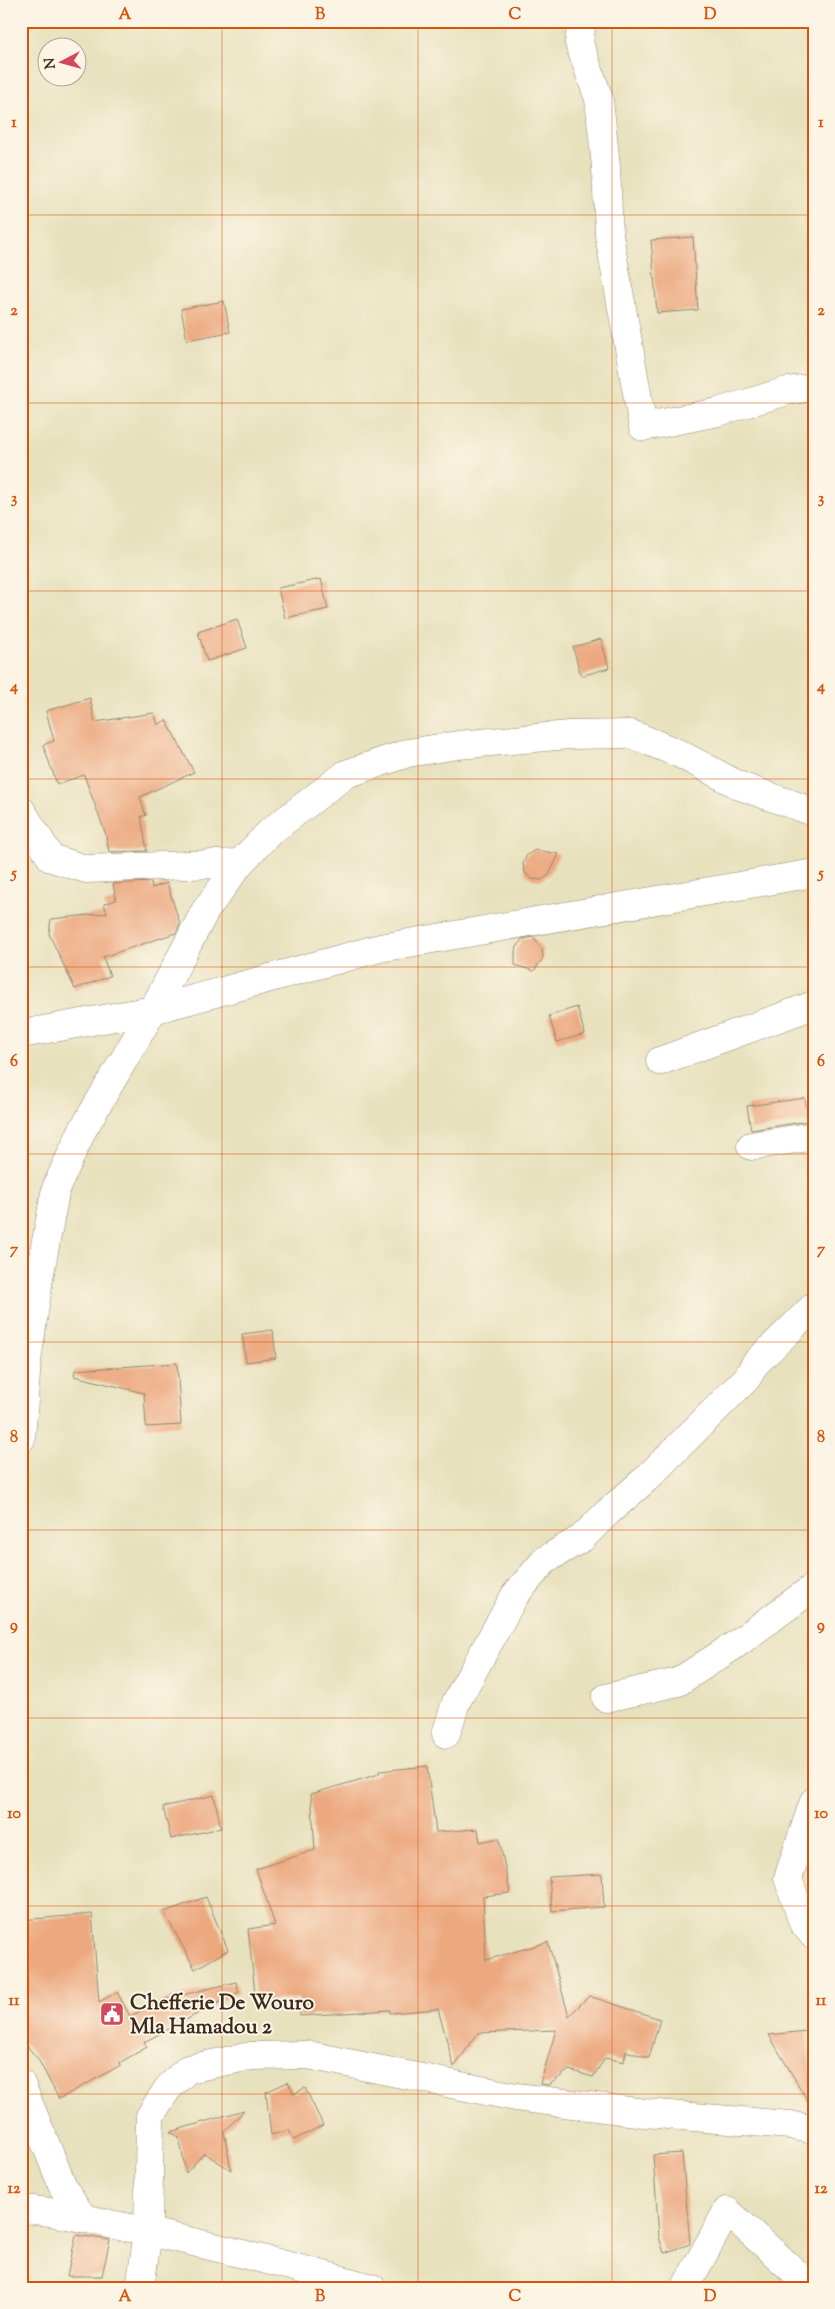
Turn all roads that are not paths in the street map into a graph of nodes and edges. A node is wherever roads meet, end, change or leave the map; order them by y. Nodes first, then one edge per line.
1 (582, 21) edge
2 (814, 387) edge
3 (21, 810) edge
4 (814, 812) edge
5 (240, 863) junction
6 (814, 873) edge
7 (814, 1005) edge
8 (154, 1010) junction
9 (21, 1034) edge
10 (660, 1061) dead end
11 (814, 1136) edge
12 (751, 1146) dead end
13 (814, 1306) edge
14 (21, 1439) edge
15 (814, 1587) edge
16 (606, 1698) dead end
17 (446, 1734) dead end
18 (814, 1801) edge
19 (814, 1936) edge
20 (21, 2084) edge
21 (814, 2130) edge
22 (21, 2209) edge
23 (83, 2218) junction
24 (148, 2232) junction
25 (140, 2288) edge
26 (372, 2288) edge
27 (685, 2288) edge
28 (813, 2288) edge

1 - 2 street
3 - 5 street
4 - 5 street
5 - 8 street
6 - 8 street
7 - 10 street
8 - 9 street
8 - 14 street
11 - 12 street
13 - 17 street
15 - 16 street
18 - 19 street
20 - 23 street
21 - 24 street
22 - 23 street
23 - 24 street
24 - 25 street
24 - 26 street
27 - 28 street

